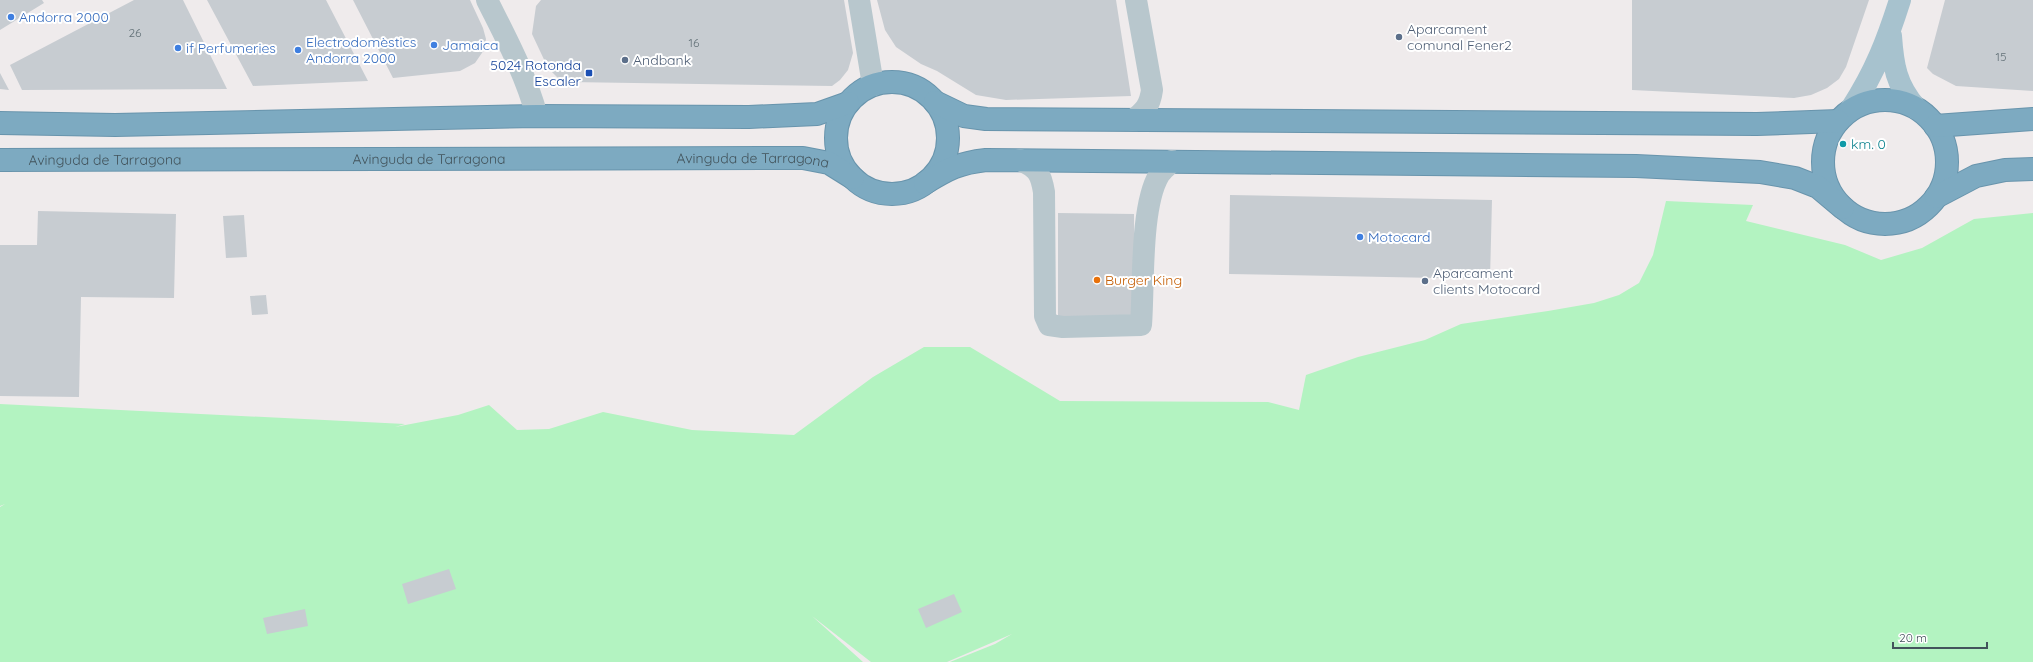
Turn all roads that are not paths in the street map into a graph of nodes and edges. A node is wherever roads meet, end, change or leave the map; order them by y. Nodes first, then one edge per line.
1 (487, 0) edge
2 (859, 0) edge
3 (1136, 0) edge
4 (1900, 0) edge
5 (1890, 30) junction
6 (874, 85) junction
7 (935, 102) junction
8 (848, 103) junction
9 (1916, 108) junction
10 (1845, 115) junction
11 (536, 116) junction
12 (2033, 119) edge
13 (1133, 120) junction
14 (0, 123) edge
15 (1935, 126) junction
16 (0, 160) edge
17 (1020, 160) junction
18 (38, 161) junction
19 (1172, 161) junction
20 (2033, 169) edge
21 (0, 172) edge
22 (853, 178) junction
23 (925, 183) junction
24 (1936, 197) junction
25 (1843, 208) junction

1 - 11 street
2 - 6 street
3 - 13 street
4 - 5 main road
5 - 9 main road
5 - 10 main road
6 - 7 highway
6 - 8 highway
7 - 13 highway
7 - 23 highway
8 - 11 highway
8 - 22 highway
9 - 10 highway
9 - 15 highway
10 - 13 highway
10 - 25 highway
11 - 14 highway
12 - 15 highway
15 - 24 highway
16 - 18 highway, Avinguda de Tarragona
17 - 19 highway
17 - 19 street
17 - 23 highway
18 - 21 street
18 - 22 highway, Avinguda de Tarragona
19 - 25 highway
20 - 24 highway
22 - 23 highway
24 - 25 highway

